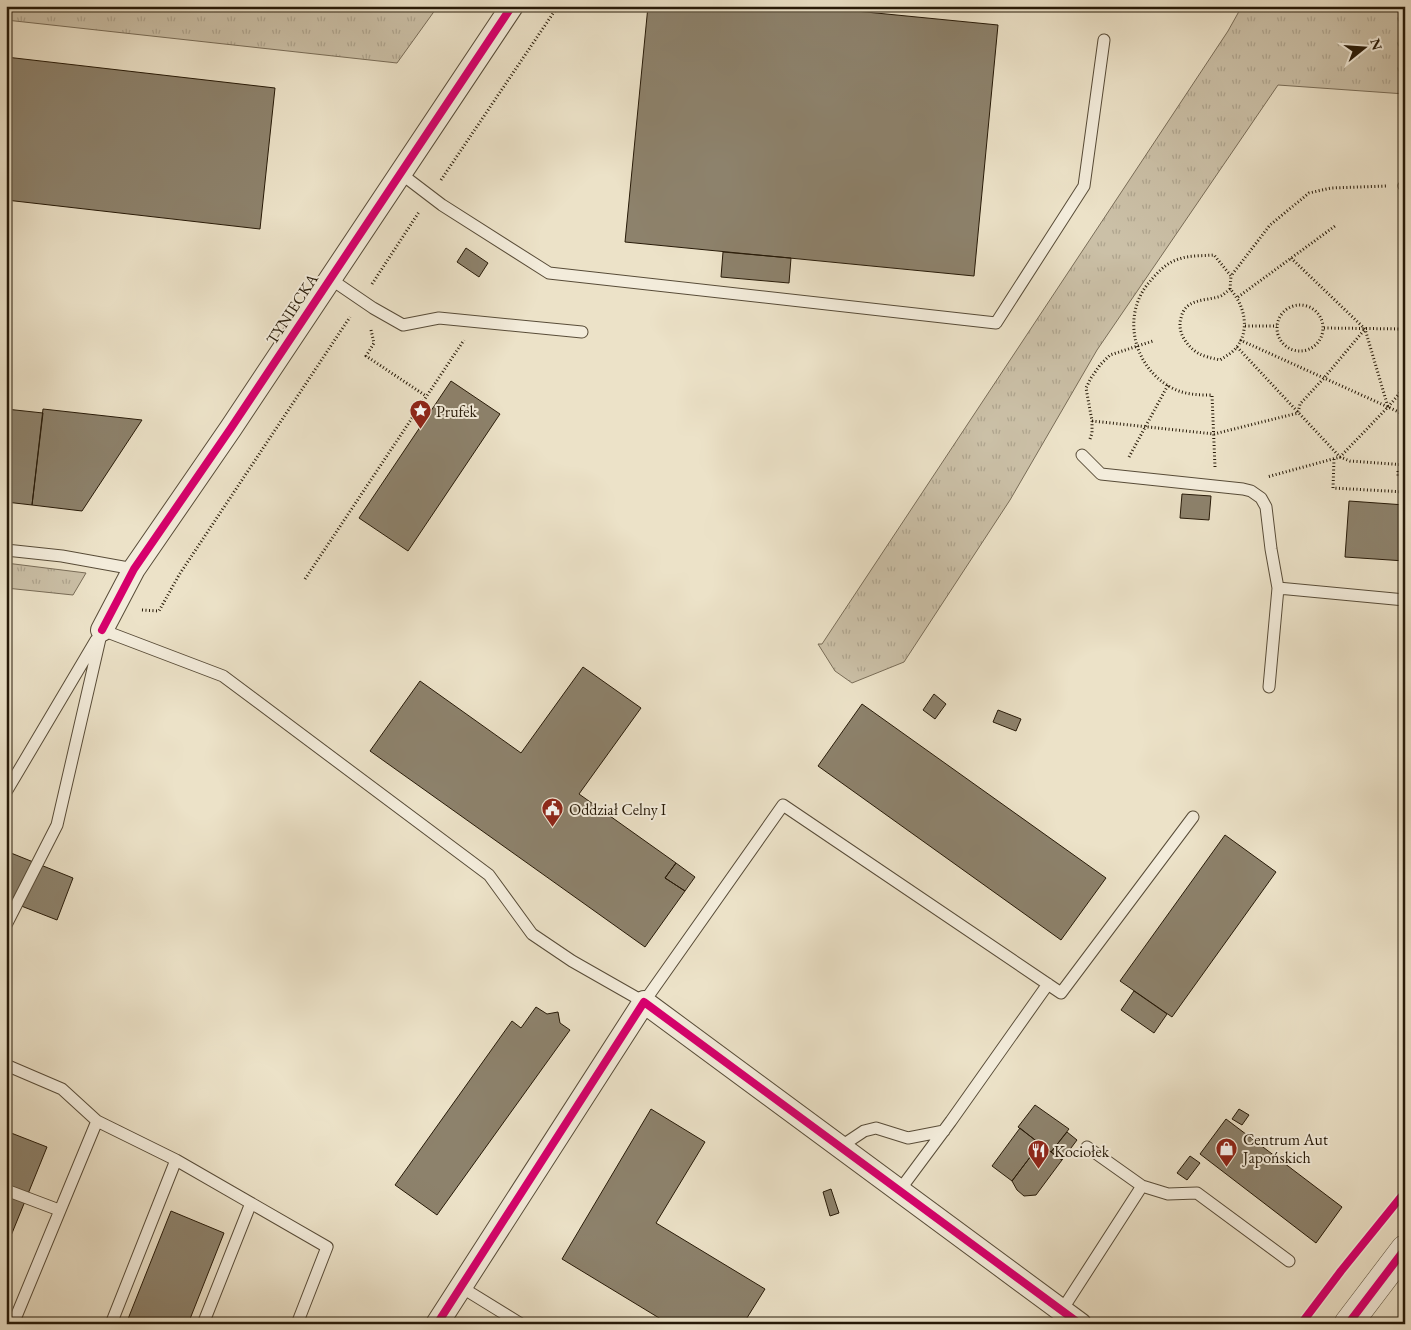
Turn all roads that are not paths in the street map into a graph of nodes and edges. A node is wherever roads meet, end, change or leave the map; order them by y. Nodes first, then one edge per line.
1 (512, 6) edge
2 (1104, 40) dead end
3 (400, 173) junction
4 (329, 278) junction
5 (582, 332) dead end
6 (1082, 455) road end
7 (6, 550) edge
8 (134, 569) junction
9 (1278, 588) junction
10 (1405, 600) edge
11 (102, 630) junction
12 (1269, 687) dead end
13 (6, 792) edge
14 (1194, 816) dead end
15 (6, 925) edge
16 (1048, 984) junction
17 (644, 1002) junction
18 (6, 1065) edge
19 (97, 1121) junction
20 (944, 1130) junction
21 (840, 1147) junction
22 (1088, 1147) dead end
23 (176, 1160) junction
24 (1142, 1186) junction
25 (6, 1190) edge
26 (899, 1191) junction
27 (251, 1203) junction
28 (59, 1210) junction
29 (1405, 1249) edge
30 (1290, 1261) dead end
31 (461, 1287) junction
32 (1058, 1317) edge
33 (12, 1324) edge
34 (111, 1324) edge
35 (203, 1324) edge
36 (297, 1324) edge
37 (437, 1324) edge
38 (521, 1324) edge
39 (1080, 1324) edge
40 (1348, 1324) edge

1 - 3 street, TYNIECKA
2 - 3 lane
3 - 4 street, TYNIECKA
4 - 5 lane
4 - 8 street, TYNIECKA
6 - 9 lane
7 - 8 lane
8 - 11 street, TYNIECKA
9 - 10 lane
9 - 12 lane
11 - 13 lane
11 - 15 lane
11 - 17 lane
14 - 16 lane
16 - 17 lane
16 - 20 lane
17 - 21 street
17 - 31 street
18 - 19 lane
19 - 23 lane
19 - 28 lane
20 - 21 lane
20 - 26 lane
21 - 26 street
22 - 24 lane
23 - 27 lane
23 - 34 lane
24 - 30 lane
24 - 32 lane
25 - 28 lane
26 - 32 street
27 - 35 lane
27 - 36 lane
28 - 33 lane
29 - 40 street
31 - 37 street
31 - 38 lane
32 - 39 street

